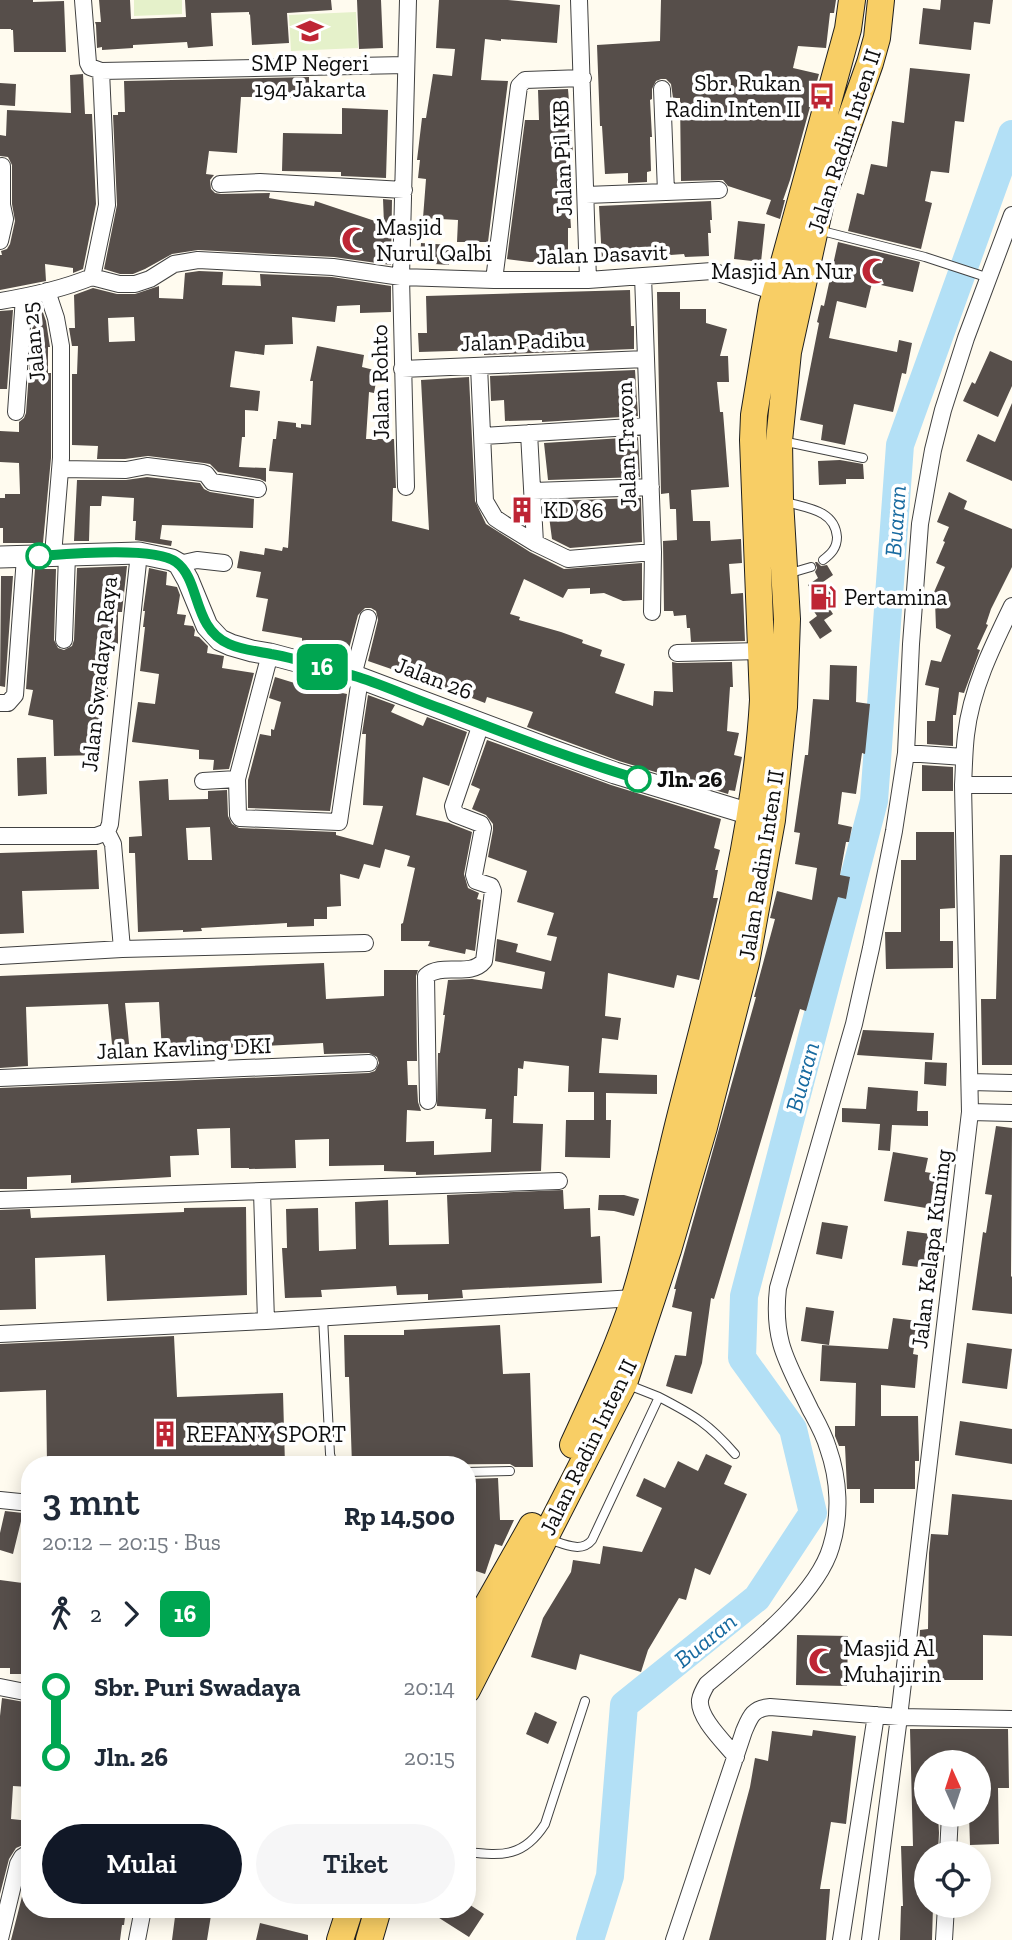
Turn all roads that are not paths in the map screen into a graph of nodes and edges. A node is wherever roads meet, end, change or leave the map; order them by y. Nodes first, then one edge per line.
1 (83, 0) edge
2 (408, 0) edge
3 (579, 0) edge
4 (852, 0) edge
5 (881, 0) edge
6 (406, 65) junction
7 (101, 71) junction
8 (583, 78) junction
9 (662, 89) dead end
10 (2, 166) dead end
11 (220, 184) dead end
12 (404, 190) junction
13 (719, 190) dead end
14 (666, 192) junction
15 (586, 195) junction
16 (1012, 215) edge
17 (815, 230) junction
18 (0, 241) edge
19 (643, 276) junction
20 (984, 276) junction
21 (92, 277) junction
22 (401, 277) junction
23 (494, 279) junction
24 (588, 279) junction
25 (47, 291) junction
26 (788, 296) junction
27 (24, 297) junction
28 (0, 301) edge
29 (646, 359) junction
30 (479, 366) junction
31 (402, 369) junction
32 (16, 412) dead end
33 (648, 426) junction
34 (530, 433) junction
35 (482, 436) junction
36 (779, 441) junction
37 (863, 458) dead end
38 (60, 469) junction
39 (406, 486) dead end
40 (651, 487) junction
41 (258, 489) dead end
42 (533, 491) junction
43 (779, 500) junction
44 (535, 543) junction
45 (653, 552) junction
46 (139, 553) junction
47 (60, 555) junction
48 (0, 557) edge
49 (25, 557) junction
50 (823, 560) dead end
51 (224, 563) dead end
52 (179, 564) junction
53 (811, 567) dead end
54 (785, 575) junction
55 (1012, 606) edge
56 (652, 612) dead end
57 (368, 618) dead end
58 (64, 640) dead end
59 (761, 651) junction
60 (677, 653) dead end
61 (270, 654) junction
62 (356, 677) junction
63 (0, 703) edge
64 (481, 724) junction
65 (906, 753) junction
66 (964, 757) junction
67 (237, 779) junction
68 (203, 781) dead end
69 (963, 785) junction
70 (1012, 785) edge
71 (750, 814) junction
72 (107, 832) junction
73 (0, 835) edge
74 (365, 943) dead end
75 (122, 949) junction
76 (0, 956) edge
77 (734, 960) junction
78 (369, 1062) dead end
79 (0, 1078) edge
80 (970, 1082) junction
81 (1012, 1083) edge
82 (428, 1101) dead end
83 (970, 1112) junction
84 (1012, 1113) edge
85 (559, 1181) dead end
86 (262, 1192) junction
87 (0, 1200) edge
88 (634, 1298) junction
89 (323, 1317) junction
90 (266, 1321) junction
91 (0, 1334) edge
92 (624, 1383) junction
93 (659, 1397) junction
94 (735, 1454) dead end
95 (331, 1456) edge
96 (510, 1471) dead end
97 (476, 1472) edge
98 (0, 1500) edge
99 (21, 1502) edge
100 (545, 1538) junction
101 (476, 1625) edge
102 (476, 1672) edge
103 (0, 1687) edge
104 (21, 1691) edge
105 (585, 1701) dead end
106 (876, 1715) junction
107 (899, 1717) junction
108 (1012, 1719) edge
109 (736, 1756) junction
110 (476, 1853) edge
111 (21, 1859) edge
112 (141, 1918) edge
113 (347, 1918) edge
114 (375, 1918) edge
115 (945, 1918) edge
116 (0, 1939) edge
117 (137, 1940) edge
118 (340, 1940) edge
119 (369, 1940) edge
120 (674, 1940) edge
121 (841, 1940) edge
122 (870, 1940) edge
123 (944, 1940) edge

1 - 7 street
2 - 6 street, Jalan Rohto
3 - 8 street, Jalan Pil KB
4 - 26 main road, Jalan Radin Inten II
5 - 17 main road, Jalan Radin Inten II
6 - 7 street
6 - 12 street, Jalan Rohto
7 - 21 street
8 - 15 street, Jalan Pil KB
8 - 23 street
9 - 14 street
10 - 18 street
11 - 12 street
12 - 22 street, Jalan Rohto
13 - 14 street
14 - 15 street
15 - 24 street, Jalan Pil KB
16 - 20 street
17 - 20 lane
17 - 26 main road, Jalan Radin Inten II
19 - 24 street, Jalan Dasavit
19 - 26 street, Jalan Dasavit
19 - 29 street, Jalan Travon
20 - 65 street
21 - 22 street, Jalan Dasavit
21 - 25 street, Jalan 25
22 - 23 street, Jalan Dasavit
22 - 31 street, Jalan Rohto
23 - 24 street, Jalan Dasavit
25 - 27 street
25 - 38 street, Jalan 25
26 - 36 main road, Jalan Radin Inten II
26 - 59 main road, Jalan Radin Inten II
27 - 28 street
27 - 32 street
29 - 30 street, Jalan Padibu
29 - 33 street, Jalan Travon
30 - 31 street, Jalan Padibu
30 - 35 street
31 - 39 street, Jalan Rohto
33 - 34 street
33 - 40 street, Jalan Travon
34 - 35 street
34 - 42 street
35 - 44 street
36 - 37 lane
36 - 43 main road, Jalan Radin Inten II
38 - 41 street
38 - 47 street, Jalan 25
40 - 42 street
40 - 45 street, Jalan Travon
42 - 44 street
43 - 50 lane
43 - 54 main road, Jalan Radin Inten II
44 - 45 street
45 - 56 street, Jalan Travon
46 - 47 street, Jalan Swadaya Raya
46 - 52 street
46 - 72 street, Jalan Swadaya Raya
47 - 49 street, Jalan Swadaya Raya
47 - 58 street, Jalan 25
48 - 49 street, Jalan Swadaya Raya
49 - 63 street
51 - 52 street
52 - 61 street, Jalan 26
53 - 54 lane
54 - 77 main road, Jalan Radin Inten II
55 - 66 street, Jalan Kelapa Kuning
57 - 62 street
59 - 60 street
59 - 71 main road, Jalan Radin Inten II
61 - 62 street, Jalan 26
61 - 67 street
62 - 64 street, Jalan 26
62 - 67 street
64 - 71 street, Jalan 26
64 - 82 street
65 - 66 street
65 - 109 street
66 - 69 street, Jalan Kelapa Kuning
67 - 68 street
69 - 70 street
69 - 80 street, Jalan Kelapa Kuning
71 - 77 main road, Jalan Radin Inten II
72 - 73 street
72 - 75 street
74 - 75 street
75 - 76 street
77 - 88 main road, Jalan Radin Inten II
77 - 92 main road, Jalan Radin Inten II
78 - 79 street, Jalan Kavling DKI
80 - 81 street
80 - 83 street, Jalan Kelapa Kuning
83 - 84 street
83 - 107 street, Jalan Kelapa Kuning
85 - 86 street
86 - 87 street
86 - 90 street
88 - 89 street
88 - 101 main road, Jalan Radin Inten II
89 - 90 street
89 - 95 lane
90 - 91 street
92 - 93 lane
92 - 100 main road, Jalan Radin Inten II
93 - 94 lane
93 - 100 lane
96 - 97 lane
98 - 99 street
100 - 102 main road, Jalan Radin Inten II
103 - 104 street
105 - 110 lane
106 - 107 street
106 - 109 street
106 - 121 street
107 - 108 street
107 - 122 street, Jalan Kelapa Kuning
109 - 120 street
111 - 116 street
112 - 117 street
113 - 118 main road
114 - 119 main road
115 - 123 street

